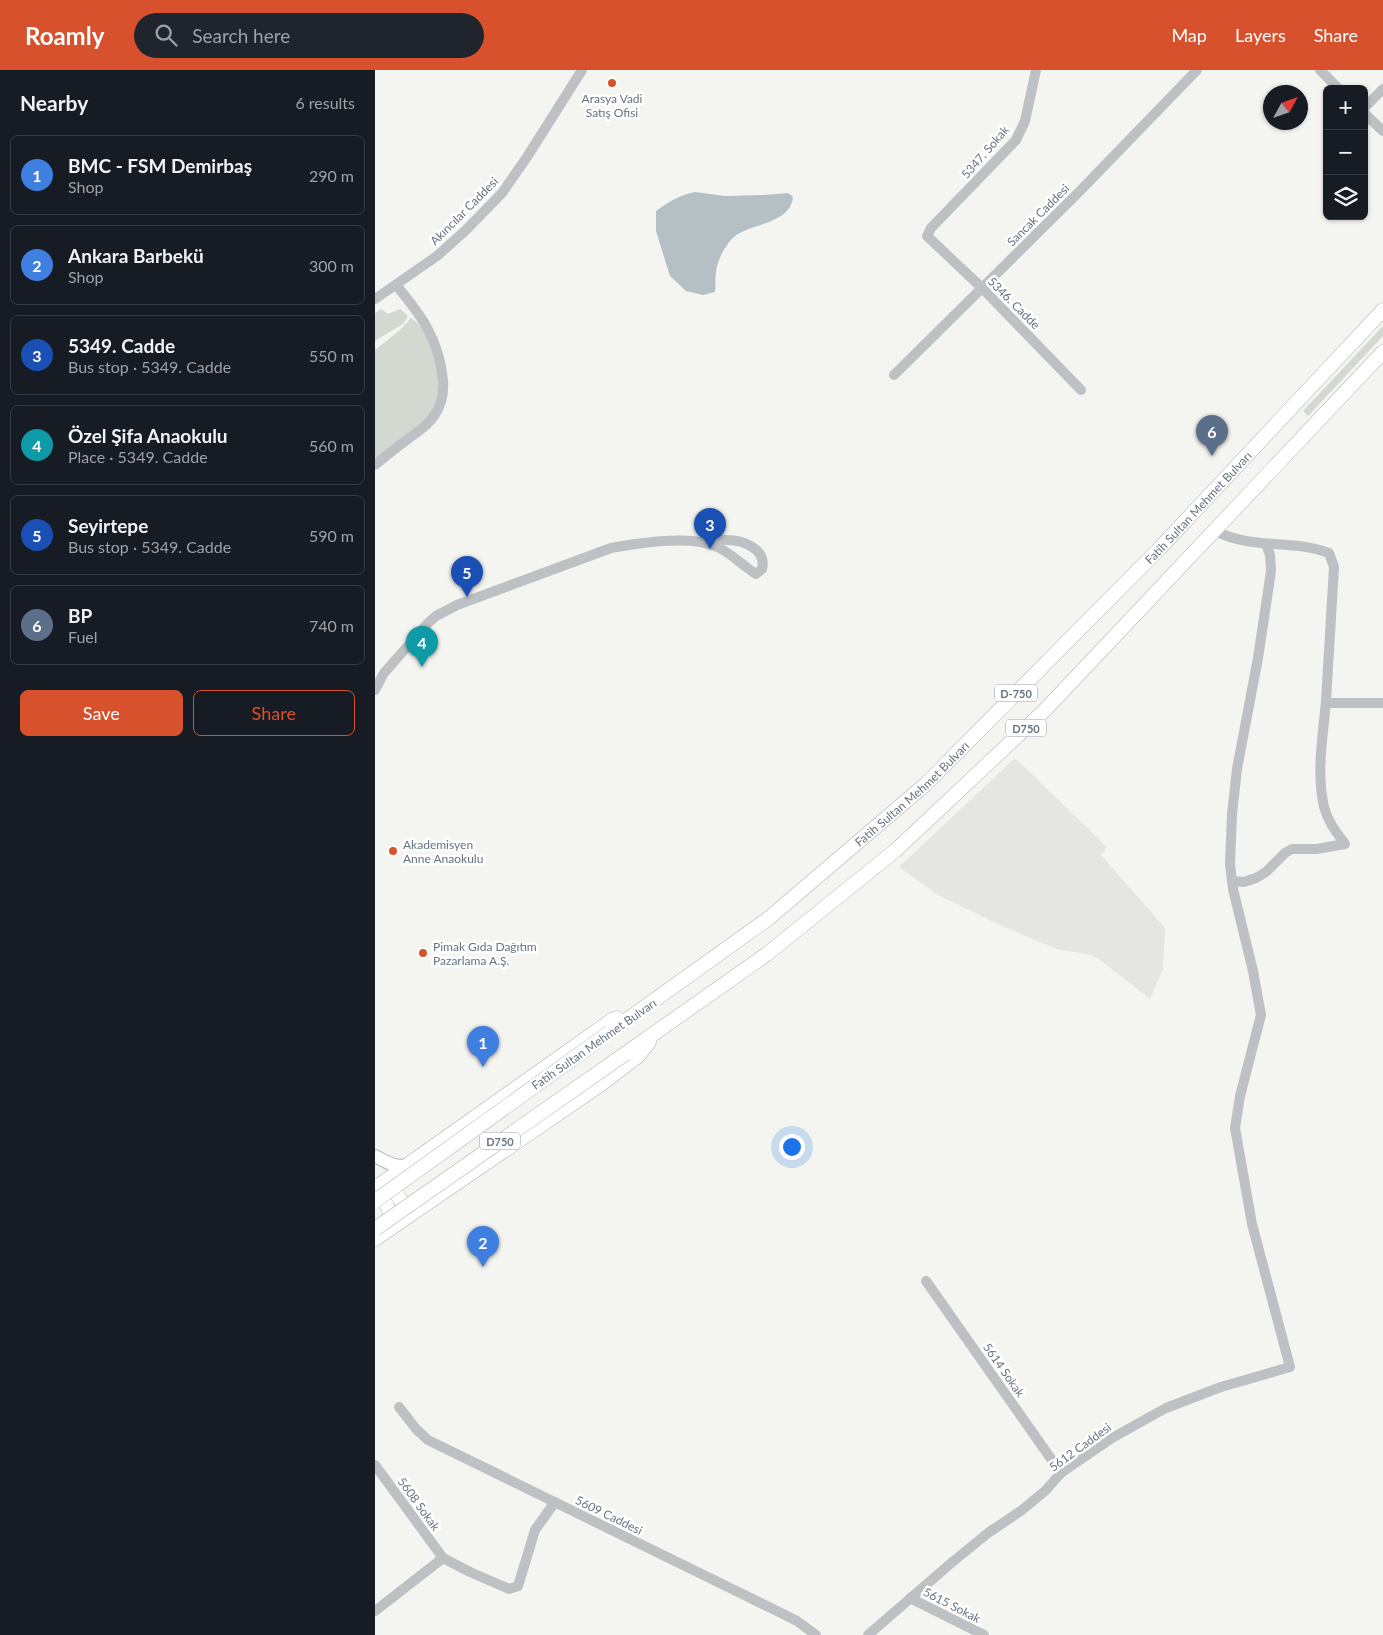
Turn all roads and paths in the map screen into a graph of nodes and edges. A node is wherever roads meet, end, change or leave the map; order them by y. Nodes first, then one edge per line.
1 (582, 70) edge
2 (1036, 70) edge
3 (1197, 70) edge
4 (1320, 70) edge
5 (1335, 85) edge
6 (1383, 89) edge
7 (1368, 104) edge
8 (1368, 117) edge
9 (1383, 131) edge
10 (927, 236) joint
11 (396, 285) junction
12 (982, 288) junction
13 (375, 299) edge
14 (1383, 310) edge
15 (1383, 352) edge
16 (894, 376) dead end
17 (1081, 390) dead end
18 (375, 465) edge
19 (1215, 530) junction
20 (706, 542) junction
21 (1266, 544) junction
22 (375, 690) edge
23 (1325, 703) junction
24 (1383, 703) edge
25 (1232, 882) junction
26 (644, 1008) junction
27 (658, 1030) junction
28 (610, 1032) joint
29 (375, 1156) edge
30 (403, 1169) junction
31 (375, 1188) edge
32 (375, 1197) edge
33 (375, 1201) edge
34 (421, 1208) junction
35 (378, 1235) edge
36 (926, 1281) dead end
37 (399, 1407) dead end
38 (375, 1465) edge
39 (1061, 1473) junction
40 (555, 1502) junction
41 (443, 1558) junction
42 (910, 1598) junction
43 (375, 1610) edge
44 (816, 1635) edge
45 (869, 1635) edge
46 (984, 1635) edge

1 - 11 street, Akıncılar Caddesi
2 - 10 street, 5347. Sokak
3 - 12 street, Sancak Caddesi
4 - 5 street
6 - 7 street
8 - 9 street
10 - 12 street, 5346. Cadde
11 - 13 street, Akıncılar Caddesi
11 - 18 street
12 - 16 street, Sancak Caddesi
12 - 17 street, 5346. Cadde
14 - 26 highway, Fatih Sultan Mehmet Bulvarı / D-750
15 - 19 highway, Fatih Sultan Mehmet Bulvarı / D750
19 - 21 street
19 - 27 highway, Fatih Sultan Mehmet Bulvarı / D750
20 - 20 street
20 - 22 street
21 - 23 street
21 - 25 street
23 - 24 street
23 - 25 street
25 - 39 street, 5612 Caddesi
26 - 28 highway, Fatih Sultan Mehmet Bulvarı / D-750
26 - 30 highway
27 - 34 highway
27 - 35 highway, Fatih Sultan Mehmet Bulvarı / D750, bridge
28 - 33 highway, Fatih Sultan Mehmet Bulvarı / D750, bridge
29 - 30 main road
30 - 31 highway
30 - 34 highway
32 - 35 highway
34 - 35 highway
36 - 39 street, 5614 Sokak
37 - 40 street, 5609 Caddesi
38 - 41 street, 5608 Sokak
39 - 42 street, 5612 Caddesi
40 - 41 street
40 - 44 street, 5609 Caddesi
41 - 43 street
42 - 45 street, 5612 Caddesi
42 - 46 street, 5615 Sokak

